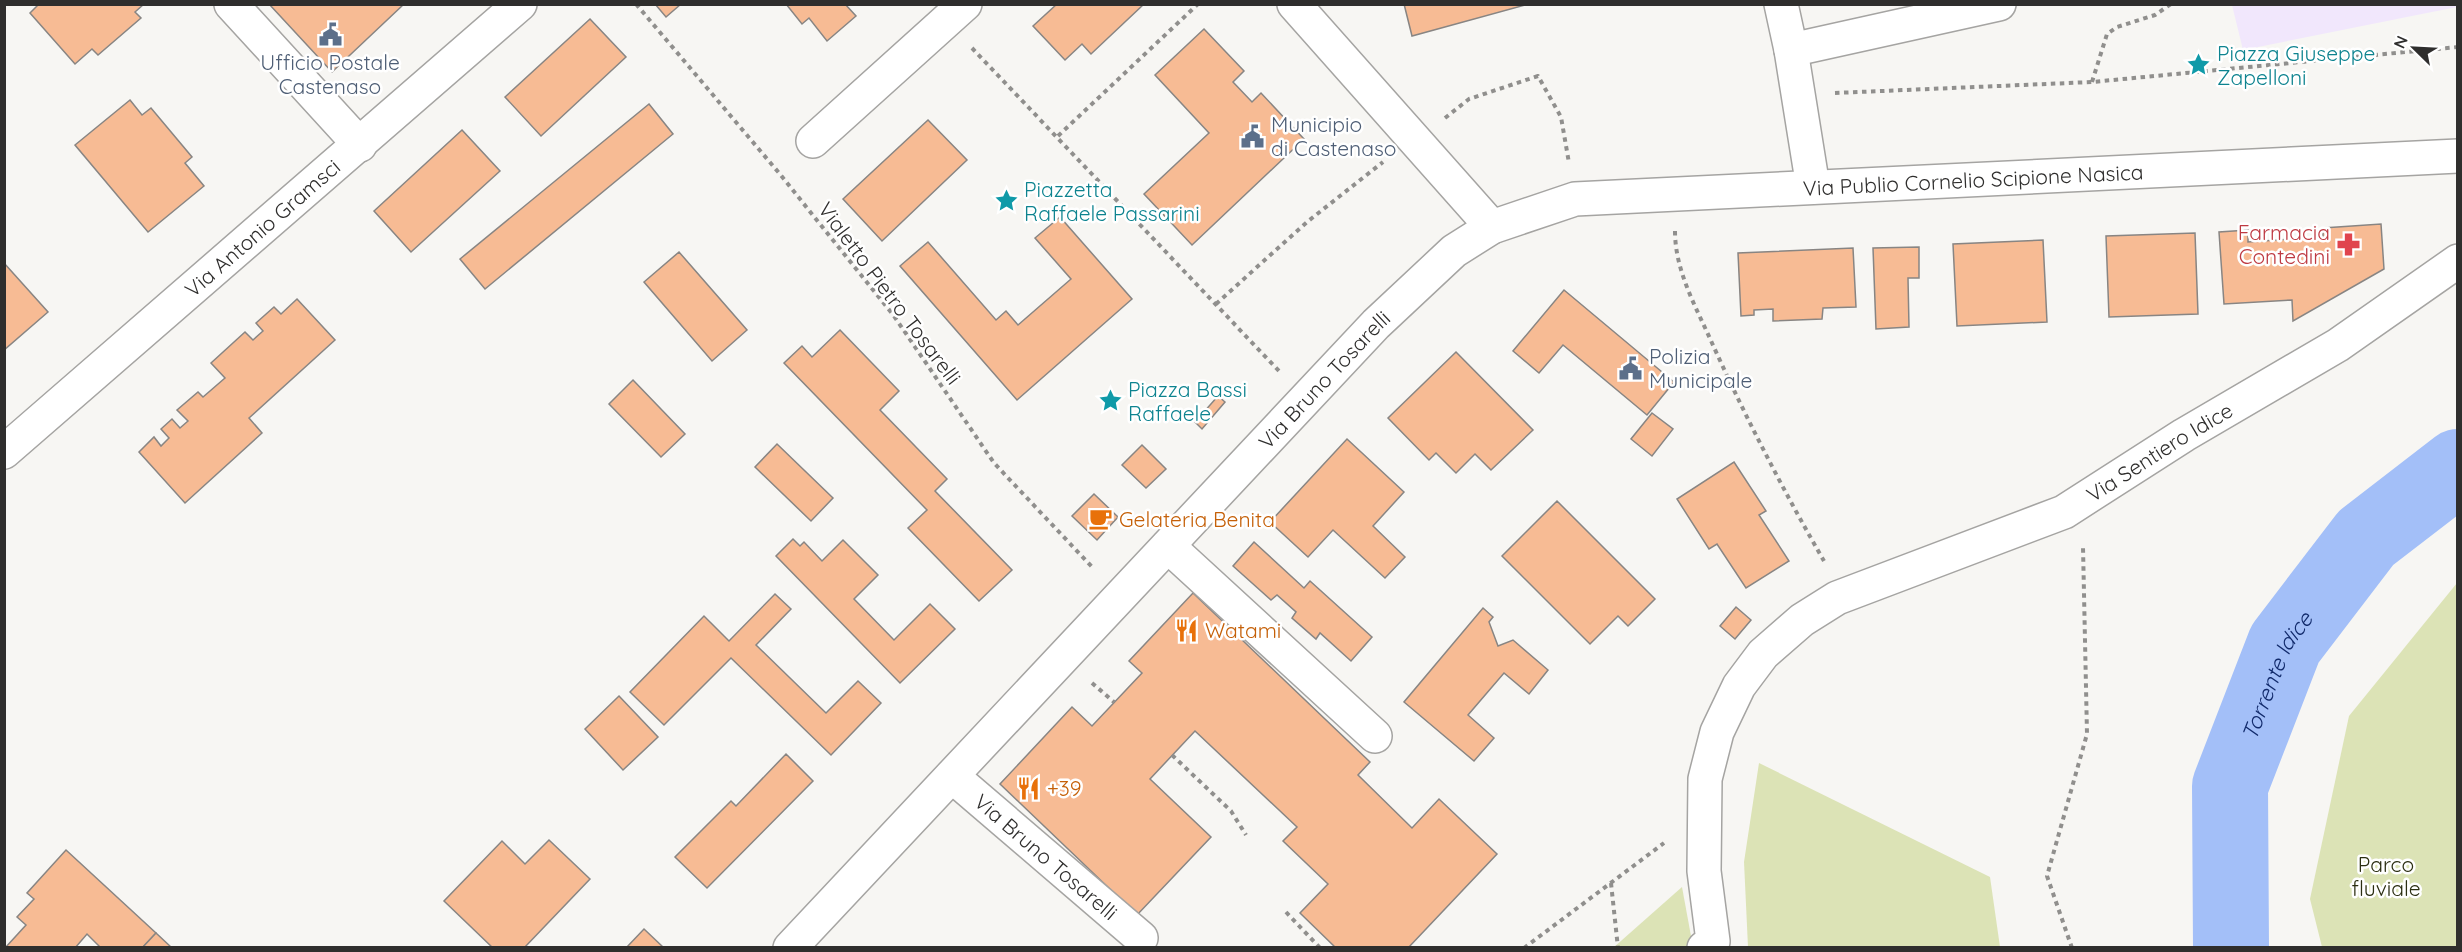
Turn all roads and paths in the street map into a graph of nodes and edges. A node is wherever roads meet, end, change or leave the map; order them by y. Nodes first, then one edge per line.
1 (231, 4) edge
2 (520, 4) edge
3 (636, 4) edge
4 (1198, 4) edge
5 (1294, 4) edge
6 (1781, 4) edge
7 (1999, 4) edge
8 (2171, 4) edge
9 (947, 10) edge
10 (2457, 47) edge
11 (1791, 50) junction
12 (2092, 82) junction
13 (1799, 94) junction
14 (1058, 136) junction
15 (813, 141) dead end
16 (360, 145) junction
17 (2457, 156) edge
18 (1813, 186) junction
19 (1675, 194) junction
20 (1492, 227) junction
21 (2457, 261) edge
22 (1305, 399) junction
23 (4, 452) edge
24 (2064, 512) junction
25 (1168, 546) junction
26 (1121, 597) junction
27 (1841, 597) junction
28 (1375, 736) dead end
29 (1172, 755) dead end
30 (952, 776) junction
31 (1703, 814) junction
32 (1246, 835) dead end
33 (1611, 883) junction
34 (1286, 912) dead end
35 (1141, 938) dead end
36 (790, 948) edge
37 (1320, 948) edge
38 (1524, 948) edge
39 (1618, 948) edge
40 (1704, 948) edge
41 (2072, 948) edge

1 - 16 street
2 - 16 street, Via Antonio Gramsci
3 - 26 path, Vialetto Pietro Tosarelli
4 - 14 path
5 - 20 street
6 - 11 street
7 - 11 street
8 - 12 path
9 - 14 path
9 - 15 street
10 - 12 path
11 - 13 street
12 - 13 path
13 - 18 street
14 - 22 path
16 - 23 street, Via Antonio Gramsci
17 - 18 street, Via Publio Cornelio Scipione Nasica
18 - 19 street, Via Publio Cornelio Scipione Nasica
19 - 20 street, Via Publio Cornelio Scipione Nasica
19 - 27 path
20 - 22 street, Via Bruno Tosarelli
21 - 24 street, Via Sentiero Idice
22 - 25 street, Via Bruno Tosarelli
24 - 27 street, Via Sentiero Idice
24 - 41 path
25 - 26 street, Via Bruno Tosarelli
25 - 28 street
26 - 30 street, Via Bruno Tosarelli
27 - 31 street, Via Sentiero Idice
29 - 32 path
30 - 35 street, Via Bruno Tosarelli
30 - 36 street, Via Bruno Tosarelli
31 - 33 path
31 - 40 street, Via Sentiero Idice
33 - 38 path
33 - 39 path
34 - 37 path

